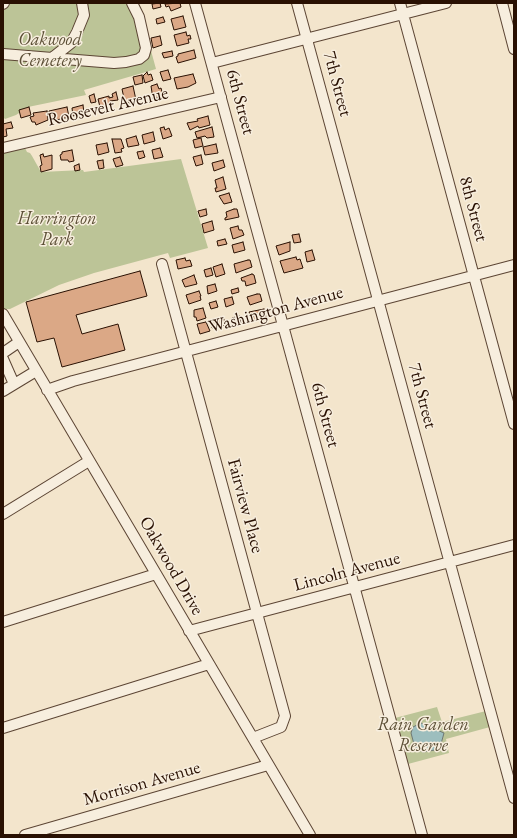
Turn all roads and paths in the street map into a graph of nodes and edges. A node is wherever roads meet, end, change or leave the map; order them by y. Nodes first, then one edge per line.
1 (82, 3) edge
2 (132, 3) edge
3 (195, 3) edge
4 (297, 3) edge
5 (400, 3) edge
6 (446, 3) edge
7 (502, 3) edge
8 (404, 14) junction
9 (307, 40) junction
10 (514, 49) edge
11 (3, 54) edge
12 (52, 58) junction
13 (212, 63) junction
14 (221, 97) junction
15 (3, 148) edge
16 (162, 264) dead end
17 (514, 265) edge
18 (474, 276) junction
19 (378, 301) junction
20 (3, 314) edge
21 (283, 326) junction
22 (19, 342) junction
23 (185, 352) junction
24 (3, 353) edge
25 (3, 359) edge
26 (36, 371) junction
27 (14, 384) junction
28 (47, 390) junction
29 (3, 391) edge
30 (514, 424) edge
31 (89, 461) junction
32 (3, 514) edge
33 (514, 545) edge
34 (450, 563) junction
35 (156, 574) junction
36 (355, 587) junction
37 (257, 613) junction
38 (3, 622) edge
39 (189, 631) junction
40 (209, 664) junction
41 (3, 728) edge
42 (253, 738) junction
43 (268, 765) junction
44 (514, 798) edge
45 (24, 835) edge
46 (310, 835) edge
47 (422, 835) edge

1 - 12 street
2 - 12 street
3 - 13 street, 6th Street
4 - 9 street, 7th Street
5 - 8 street, 8th Street
6 - 8 street
7 - 10 street
8 - 9 street
8 - 18 street, 8th Street
9 - 13 street
9 - 19 street, 7th Street
11 - 12 street
13 - 14 street, 6th Street
14 - 15 street, Roosevelt Avenue
14 - 21 street, 6th Street
16 - 23 street, Fairview Place
17 - 18 street, Washington Avenue
18 - 19 street, Washington Avenue
18 - 30 street, 8th Street
19 - 21 street, Washington Avenue
19 - 34 street, 7th Street
20 - 22 street, Oakwood Drive
21 - 23 street, Washington Avenue
21 - 36 street, 6th Street
22 - 24 street
22 - 26 street, Oakwood Drive
23 - 28 street, Washington Avenue
23 - 37 street, Fairview Place
25 - 27 street
26 - 27 street
26 - 28 street, Oakwood Drive
27 - 29 street
28 - 31 street, Oakwood Drive
31 - 32 street
31 - 35 street, Oakwood Drive
33 - 34 street, Lincoln Avenue
34 - 36 street, Lincoln Avenue
34 - 44 street, 7th Street
35 - 38 street
35 - 39 street, Oakwood Drive
36 - 37 street, Lincoln Avenue
36 - 47 street, 6th Street
37 - 39 street, Lincoln Avenue
37 - 42 street, Fairview Place
39 - 40 street, Oakwood Drive
40 - 41 street
40 - 42 street, Oakwood Drive
42 - 43 street, Oakwood Drive
43 - 45 street, Morrison Avenue
43 - 46 street, Oakwood Drive

